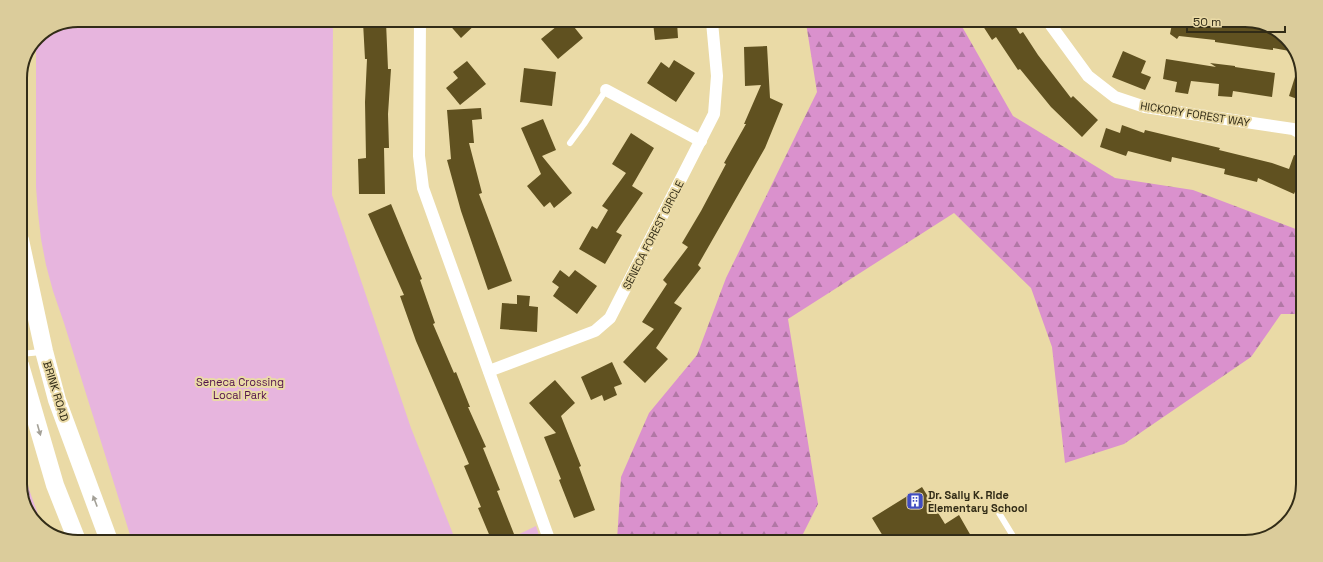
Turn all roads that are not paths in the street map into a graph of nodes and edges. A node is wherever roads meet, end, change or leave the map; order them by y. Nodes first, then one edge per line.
1 (420, 27) edge
2 (712, 27) edge
3 (1052, 27) edge
4 (606, 90) joint
5 (1296, 131) edge
6 (701, 141) junction
7 (570, 143) dead end
8 (27, 273) edge
9 (44, 352) junction
10 (27, 353) edge
11 (489, 371) junction
12 (27, 389) edge
13 (999, 513) dead end
14 (75, 535) edge
15 (107, 535) edge
16 (547, 535) edge
17 (1012, 535) edge

1 - 11 street
2 - 6 street, SENECA FOREST CIRCLE
3 - 5 street, HICKORY FOREST WAY
4 - 6 street
4 - 7 lane
6 - 11 street, SENECA FOREST CIRCLE
8 - 9 main road, BRINK ROAD
9 - 10 lane
15 -> 9 main road, BRINK ROAD
11 - 16 street
12 -> 14 main road
13 - 17 lane

